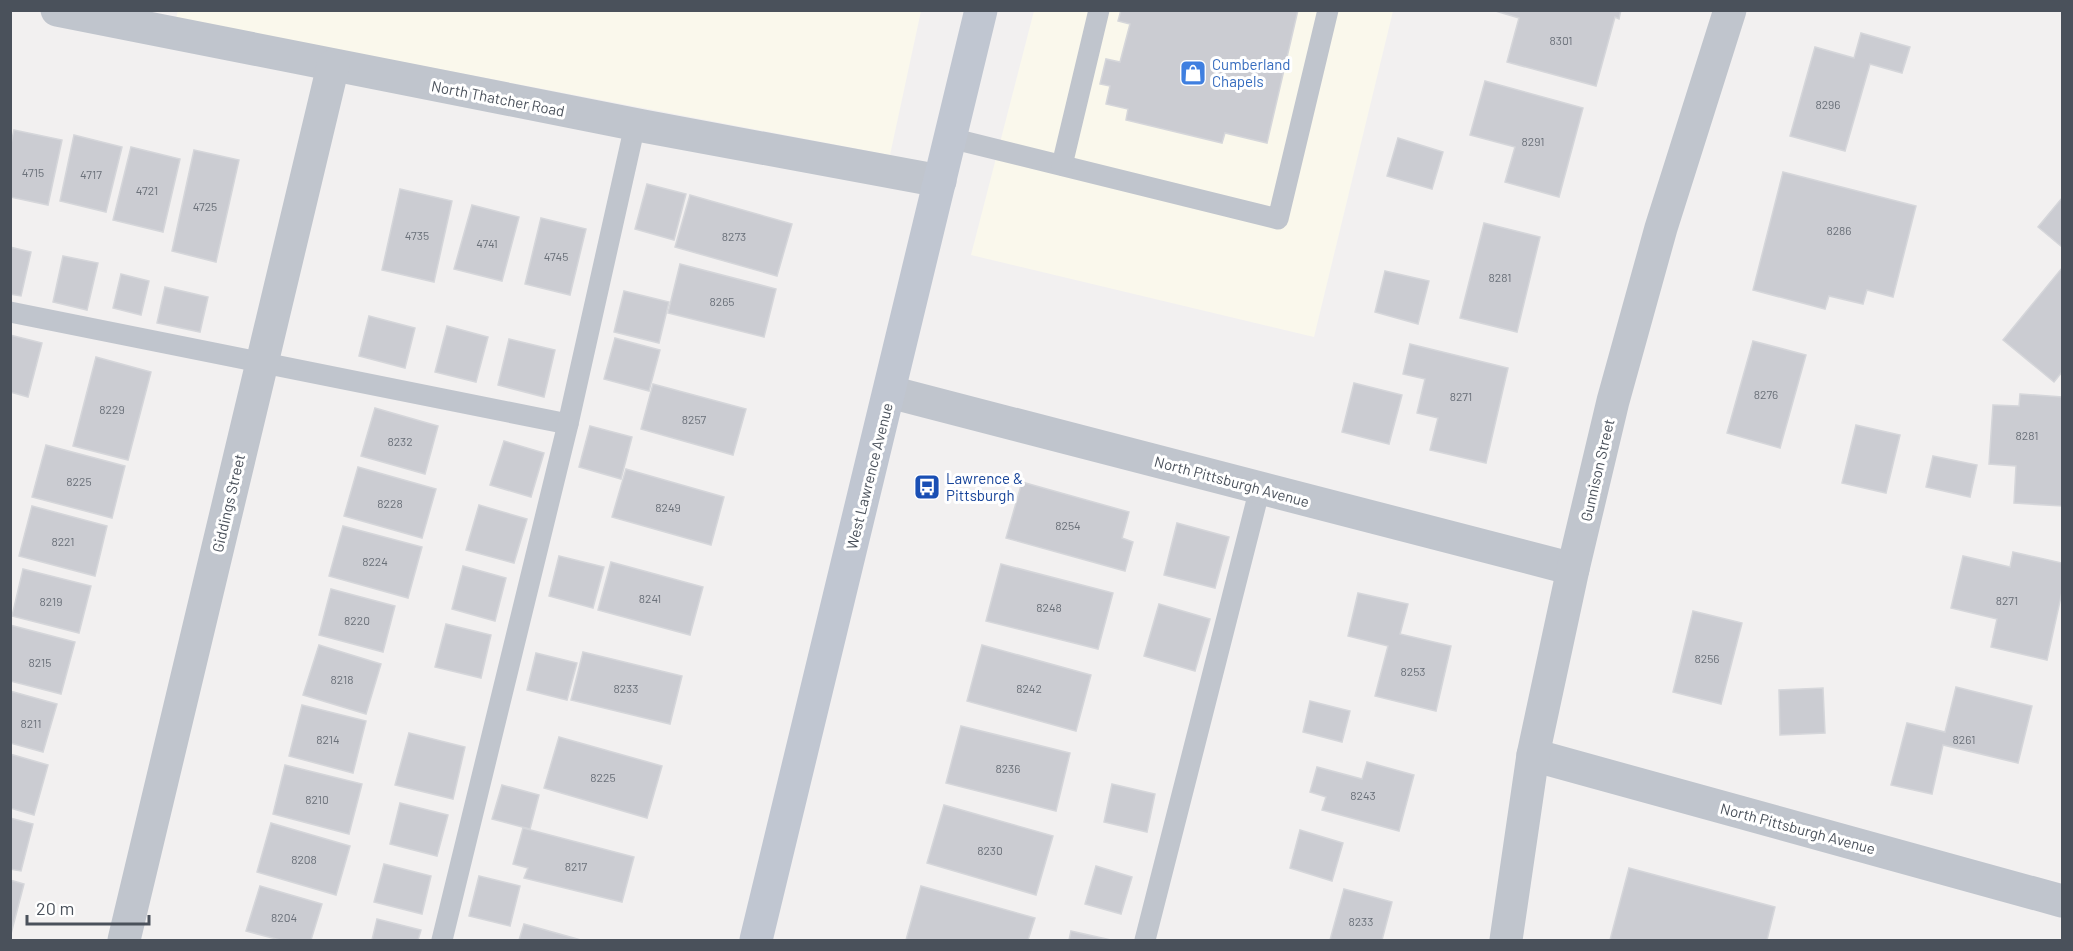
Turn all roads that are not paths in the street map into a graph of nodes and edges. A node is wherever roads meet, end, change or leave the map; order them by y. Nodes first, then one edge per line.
1 (57, 10) edge
2 (981, 10) edge
3 (1099, 10) edge
4 (1328, 10) edge
5 (1730, 10) edge
6 (333, 66) junction
7 (635, 125) junction
8 (950, 138) junction
9 (1062, 165) junction
10 (940, 181) junction
11 (10, 312) edge
12 (262, 362) junction
13 (890, 392) junction
14 (568, 424) junction
15 (1260, 488) junction
16 (1573, 569) junction
17 (1533, 755) junction
18 (2062, 901) edge
19 (124, 940) edge
20 (442, 940) edge
21 (756, 940) edge
22 (1145, 940) edge
23 (1506, 940) edge

1 - 6 street, North Thatcher Road
2 - 8 main road, West Lawrence Avenue
3 - 9 lane
4 - 9 lane
5 - 16 street, Gunnison Street
6 - 7 street, North Thatcher Road
6 - 12 street, Giddings Street
7 - 10 street, North Thatcher Road
7 - 14 lane
8 - 9 lane
8 - 10 main road, West Lawrence Avenue
10 - 13 main road, West Lawrence Avenue
11 - 12 lane
12 - 14 lane
12 - 19 street, Giddings Street
13 - 15 street, North Pittsburgh Avenue
13 - 21 main road, West Lawrence Avenue
14 - 20 lane
15 - 16 street, North Pittsburgh Avenue
15 - 22 lane
16 - 17 street, Gunnison Street
17 - 18 street, North Pittsburgh Avenue
17 - 23 street, Gunnison Street

